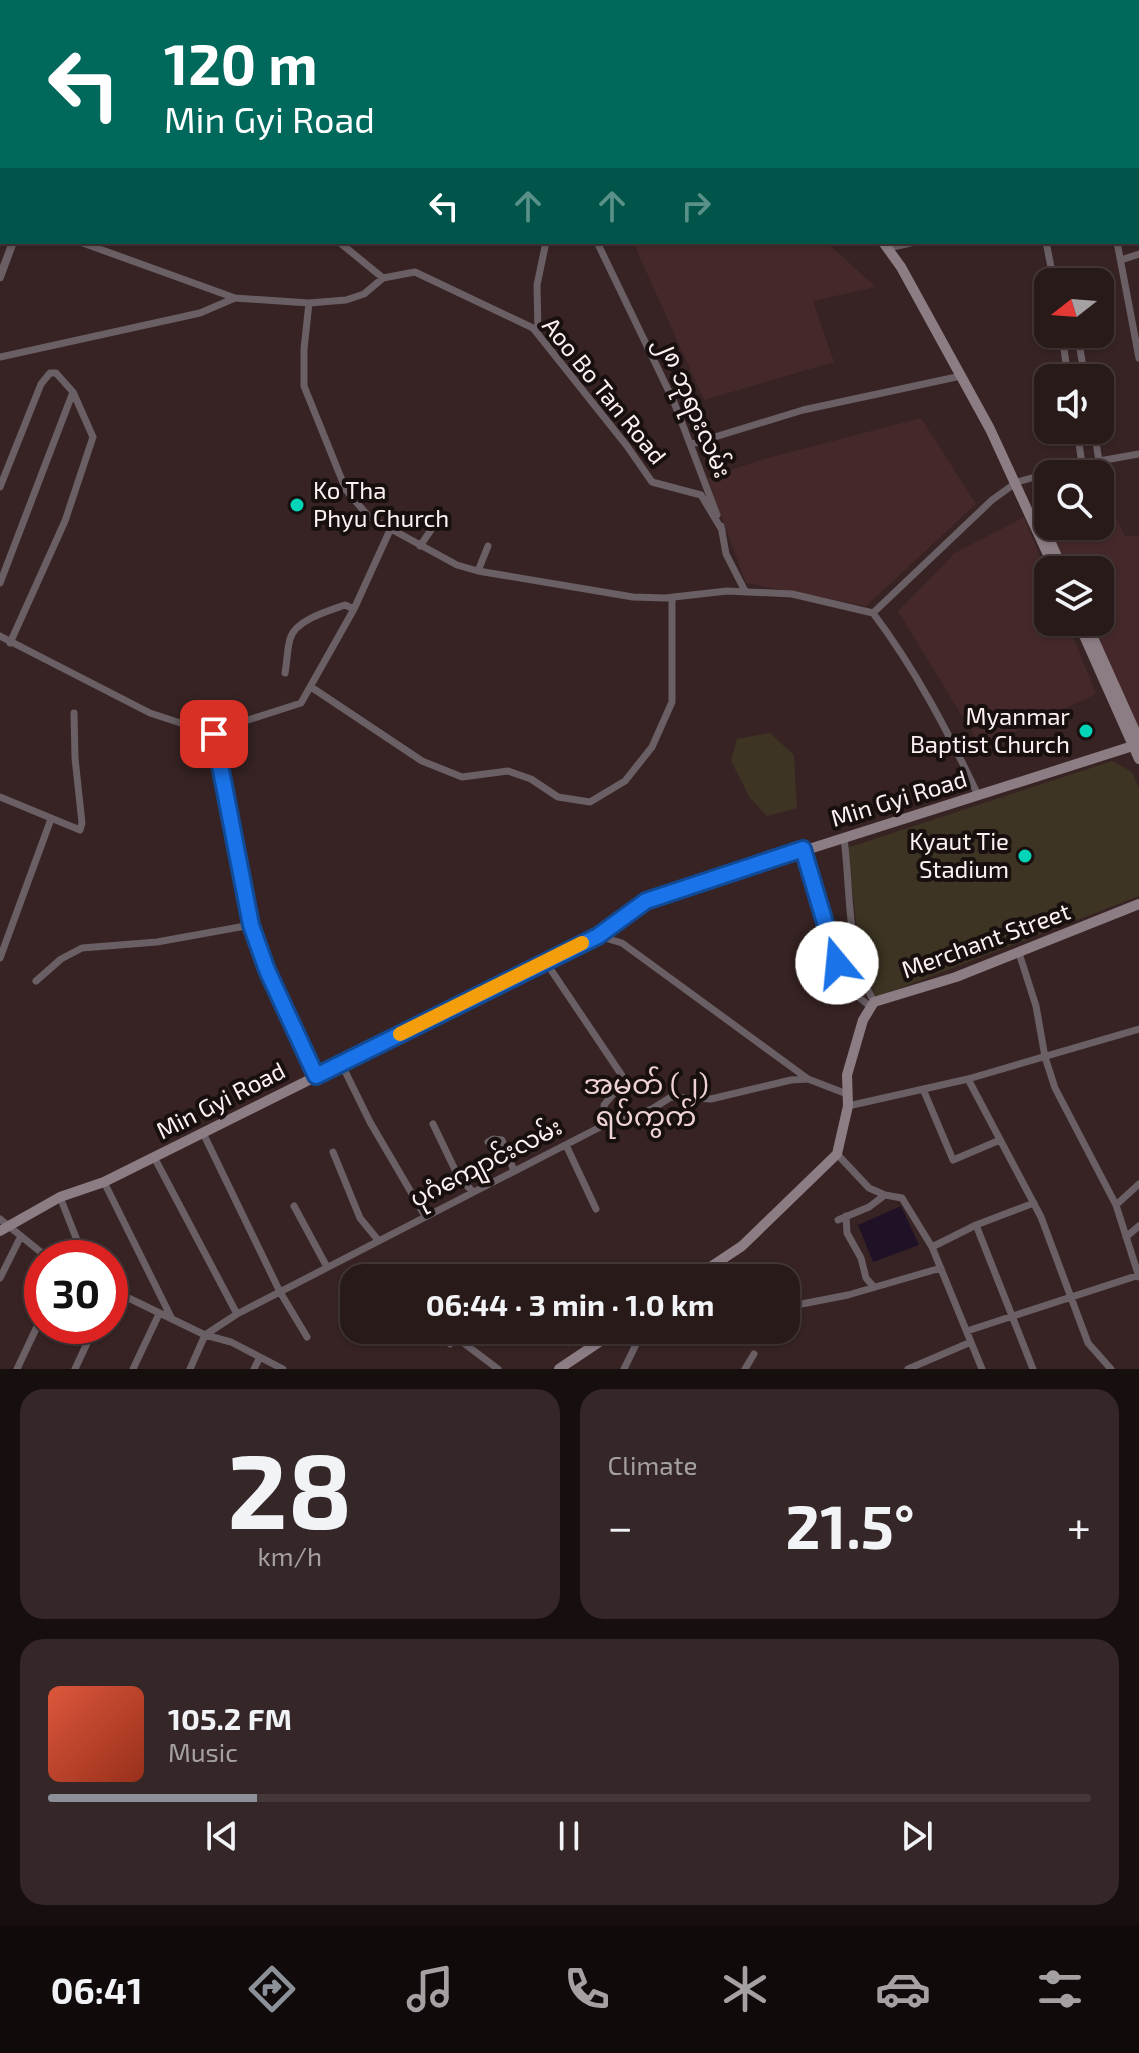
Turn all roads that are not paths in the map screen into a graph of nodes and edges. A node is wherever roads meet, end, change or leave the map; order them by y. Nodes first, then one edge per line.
1 (12, 244) edge
2 (86, 244) edge
3 (341, 244) edge
4 (546, 244) edge
5 (598, 244) edge
6 (892, 244) edge
7 (1046, 244) edge
8 (1117, 244) edge
9 (1139, 254) edge
10 (1121, 260) junction
11 (1051, 268) edge
12 (0, 277) edge
13 (383, 278) junction
14 (235, 298) junction
15 (309, 303) junction
16 (538, 334) junction
17 (1080, 349) dead end
18 (0, 357) edge
19 (1139, 358) edge
20 (1083, 364) edge
21 (961, 376) junction
22 (73, 392) junction
23 (692, 444) junction
24 (1139, 454) edge
25 (1105, 460) edge
26 (1034, 476) edge
27 (1020, 480) junction
28 (0, 487) edge
29 (390, 530) junction
30 (431, 530) dead end
31 (722, 530) junction
32 (420, 546) junction
33 (488, 546) dead end
34 (1050, 556) edge
35 (1056, 556) edge
36 (478, 571) junction
37 (0, 583) edge
38 (745, 591) junction
39 (672, 598) junction
40 (354, 609) junction
41 (873, 613) junction
42 (0, 636) edge
43 (1085, 636) edge
44 (1092, 636) edge
45 (10, 643) junction
46 (285, 673) dead end
47 (311, 687) junction
48 (74, 713) dead end
49 (214, 734) junction
50 (1137, 743) edge
51 (1139, 759) edge
52 (978, 795) junction
53 (0, 797) edge
54 (51, 819) junction
55 (844, 838) junction
56 (803, 849) junction
57 (1139, 904) edge
58 (251, 925) junction
59 (598, 936) junction
60 (1019, 953) junction
61 (0, 958) edge
62 (545, 961) junction
63 (36, 981) dead end
64 (872, 1004) junction
65 (1139, 1029) edge
66 (1045, 1057) junction
67 (341, 1063) junction
68 (316, 1076) junction
69 (808, 1079) junction
70 (968, 1079) junction
71 (923, 1089) junction
72 (847, 1094) junction
73 (848, 1106) junction
74 (433, 1124) dead end
75 (606, 1124) junction
76 (203, 1133) junction
77 (1000, 1140) junction
78 (488, 1142) dead end
79 (566, 1145) junction
80 (333, 1152) dead end
81 (837, 1154) junction
82 (154, 1157) junction
83 (514, 1171) junction
84 (104, 1182) junction
85 (1139, 1184) edge
86 (472, 1191) junction
87 (885, 1195) junction
88 (60, 1197) junction
89 (1034, 1203) junction
90 (1116, 1205) junction
91 (294, 1206) dead end
92 (596, 1209) dead end
93 (425, 1216) junction
94 (976, 1225) junction
95 (3, 1226) edge
96 (1139, 1226) edge
97 (21, 1236) junction
98 (1126, 1237) junction
99 (26, 1240) edge
100 (77, 1240) edge
101 (378, 1240) junction
102 (932, 1247) junction
103 (715, 1264) edge
104 (327, 1267) junction
105 (941, 1268) junction
106 (1139, 1276) edge
107 (0, 1278) edge
108 (874, 1287) junction
109 (280, 1292) junction
110 (1071, 1298) junction
111 (128, 1299) edge
112 (800, 1304) edge
113 (159, 1314) junction
114 (237, 1314) junction
115 (1011, 1316) junction
116 (173, 1321) junction
117 (967, 1331) junction
118 (205, 1335) junction
119 (307, 1337) dead end
120 (971, 1342) junction
121 (29, 1344) edge
122 (87, 1344) edge
123 (465, 1344) edge
124 (596, 1344) edge
125 (636, 1344) edge
126 (754, 1354) dead end
127 (260, 1357) junction
128 (17, 1369) edge
129 (75, 1369) edge
130 (133, 1369) edge
131 (190, 1369) edge
132 (254, 1369) edge
133 (283, 1369) edge
134 (498, 1369) edge
135 (559, 1369) edge
136 (624, 1369) edge
137 (745, 1369) edge
138 (908, 1369) edge
139 (982, 1369) edge
140 (1033, 1369) edge
141 (1111, 1369) edge

1 - 12 street
2 - 14 street
3 - 13 street
4 - 16 street
5 - 23 street, ၂၈ ဘုရားလမ်း
6 - 21 main road
6 - 27 main road
7 - 11 street
8 - 10 street
9 - 10 street
10 - 19 street
13 - 15 street, Aoo Bo Tan Road
13 - 16 street, Aoo Bo Tan Road
14 - 15 street, Aoo Bo Tan Road
14 - 18 street
15 - 29 street
16 - 31 street, Aoo Bo Tan Road
17 - 20 street
21 - 23 street
21 - 27 main road
22 - 28 street
22 - 37 street
22 - 45 street
23 - 31 street, ၂၈ ဘုရားလမ်း
24 - 25 street
26 - 27 street
27 - 34 main road
27 - 35 main road
27 - 41 street
29 - 32 street
29 - 40 street
30 - 32 street
31 - 38 street, ၂၈ ဘုရားလမ်း
32 - 36 street
33 - 36 street
36 - 39 street
38 - 39 street
38 - 41 street
39 - 47 street
40 - 46 street
40 - 47 street
41 - 52 street
42 - 45 street
43 - 50 main road
44 - 50 main road
45 - 49 street
47 - 49 street
48 - 54 street
49 - 58 street
50 - 51 main road
50 - 52 main road, Min Gyi Road
52 - 55 main road, Min Gyi Road
53 - 54 street
54 - 61 street
55 - 56 main road, Min Gyi Road
55 - 64 street
56 - 59 main road, Min Gyi Road
56 - 64 street
57 - 60 main road, Merchant Street
58 - 63 street
58 - 68 street
59 - 62 main road, Min Gyi Road
59 - 69 street
60 - 64 main road, Merchant Street
60 - 66 street
62 - 67 main road, Min Gyi Road
62 - 75 street
64 - 72 main road
65 - 66 street
66 - 70 street
66 - 90 street
67 - 68 main road, Min Gyi Road
67 - 93 street
68 - 76 main road, Min Gyi Road
69 - 72 street
69 - 75 street, ပုဂံကျောင်းလမ်း
70 - 71 street
70 - 77 street
71 - 73 street
71 - 77 street
72 - 73 main road
73 - 81 main road
74 - 86 street
75 - 79 street, ပုဂံကျောင်းလမ်း
76 - 82 main road, Min Gyi Road
76 - 109 street
77 - 89 street
78 - 83 street
79 - 83 street, ပုဂံကျောင်းလမ်း
79 - 92 street
80 - 101 street
81 - 87 street
81 - 103 main road
82 - 84 main road, Min Gyi Road
82 - 114 street
83 - 86 street, ပုဂံကျောင်းလမ်း
84 - 88 main road, Min Gyi Road
84 - 116 street
85 - 90 street
86 - 93 street, ပုဂံကျောင်းလမ်း
87 - 102 street
87 - 108 street
88 - 95 main road, Min Gyi Road
88 - 100 street
89 - 94 street
89 - 110 street
90 - 98 street
91 - 104 street
93 - 101 street, ပုဂံကျောင်းလမ်း
94 - 102 street
94 - 115 street
95 - 97 street
96 - 98 street
97 - 99 street
97 - 107 street
98 - 106 street
101 - 104 street, ပုဂံကျောင်းလမ်း
102 - 105 street
104 - 109 street, ပုဂံကျောင်းလမ်း
105 - 108 street
105 - 117 street
106 - 110 street
108 - 112 street
109 - 114 street, ပုဂံကျောင်းလမ်း
109 - 119 street
110 - 115 street
110 - 141 street
111 - 113 street
113 - 116 street
113 - 130 street
114 - 118 street, ပုဂံကျောင်းလမ်း
115 - 117 street
115 - 140 street
116 - 118 street
117 - 120 street
118 - 127 street
118 - 131 street
120 - 138 street
120 - 139 street
121 - 128 street
122 - 129 street
123 - 134 street
124 - 135 main road
125 - 136 street
126 - 137 street
127 - 132 street
127 - 133 street

